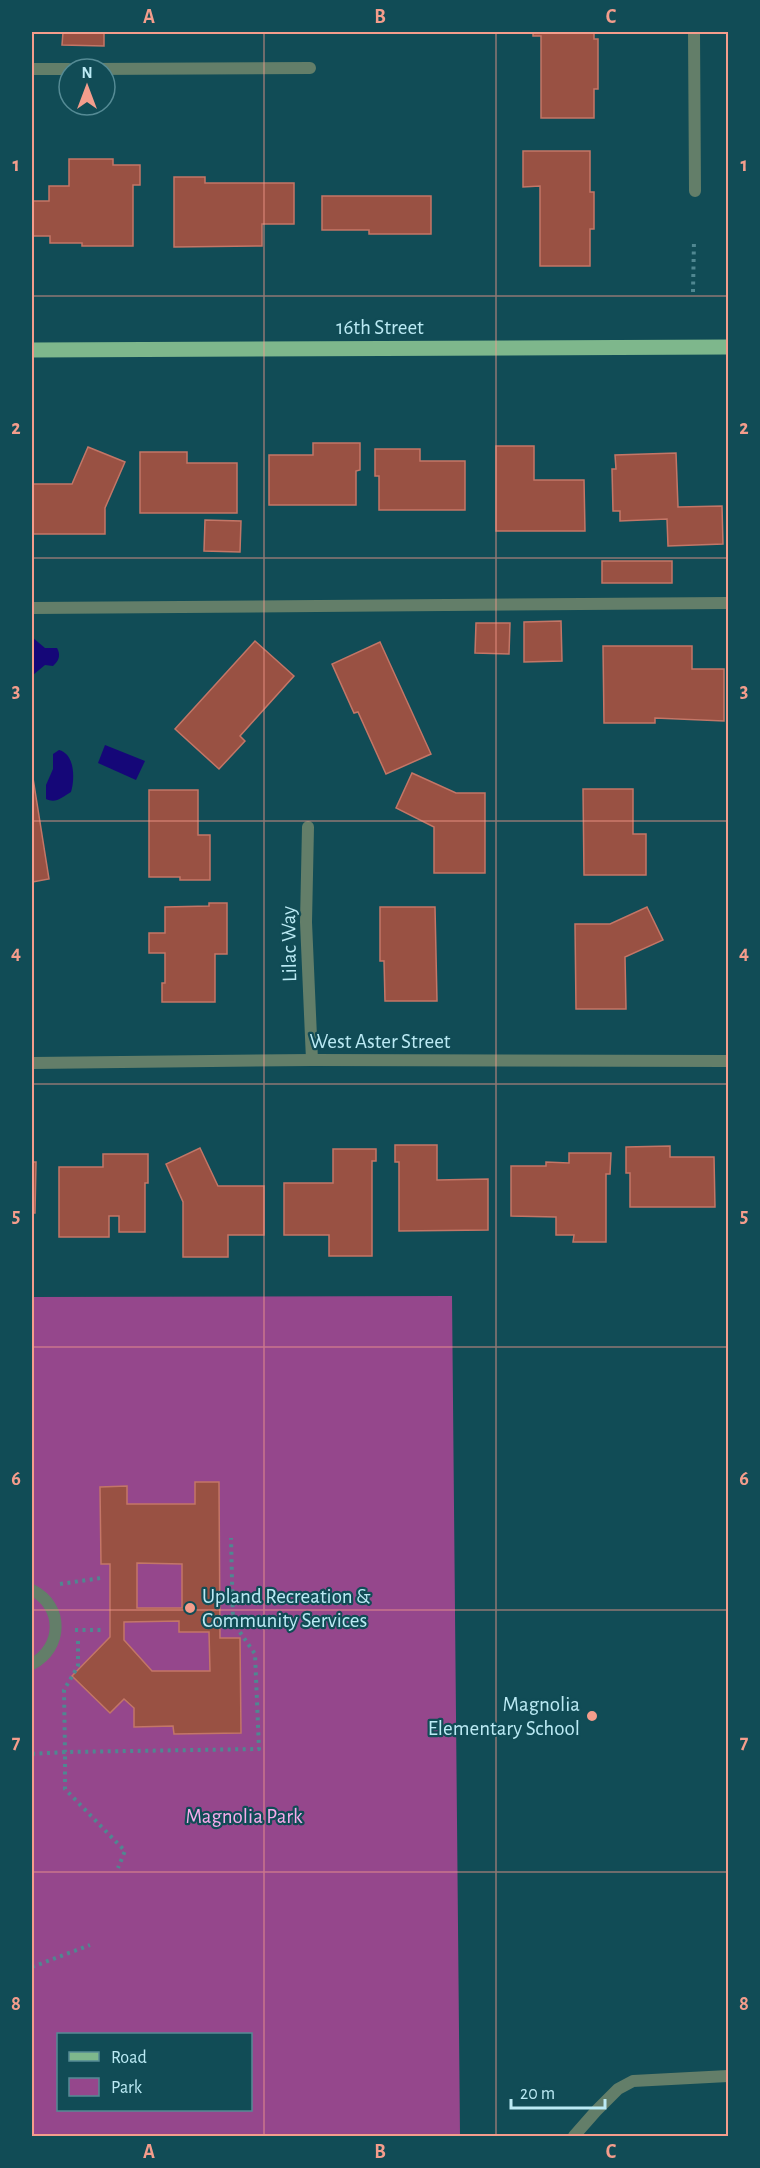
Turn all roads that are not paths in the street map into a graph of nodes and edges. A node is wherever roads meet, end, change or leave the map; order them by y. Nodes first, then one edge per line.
1 (694, 32) edge
2 (310, 68) dead end
3 (32, 69) edge
4 (57, 69) edge
5 (117, 69) edge
6 (695, 191) dead end
7 (729, 347) edge
8 (32, 350) edge
9 (729, 603) edge
10 (32, 608) edge
11 (308, 827) dead end
12 (312, 1060) junction
13 (729, 1061) edge
14 (32, 1063) edge
15 (32, 1590) edge
16 (32, 1664) edge
17 (729, 2076) edge
18 (574, 2136) edge

1 - 6 street
2 - 5 street
3 - 4 street
7 - 8 main road, 16th Street
9 - 10 street
11 - 12 street, Lilac Way
12 - 13 street, West Aster Street
12 - 14 street, West Aster Street
15 - 16 street
17 - 18 street

